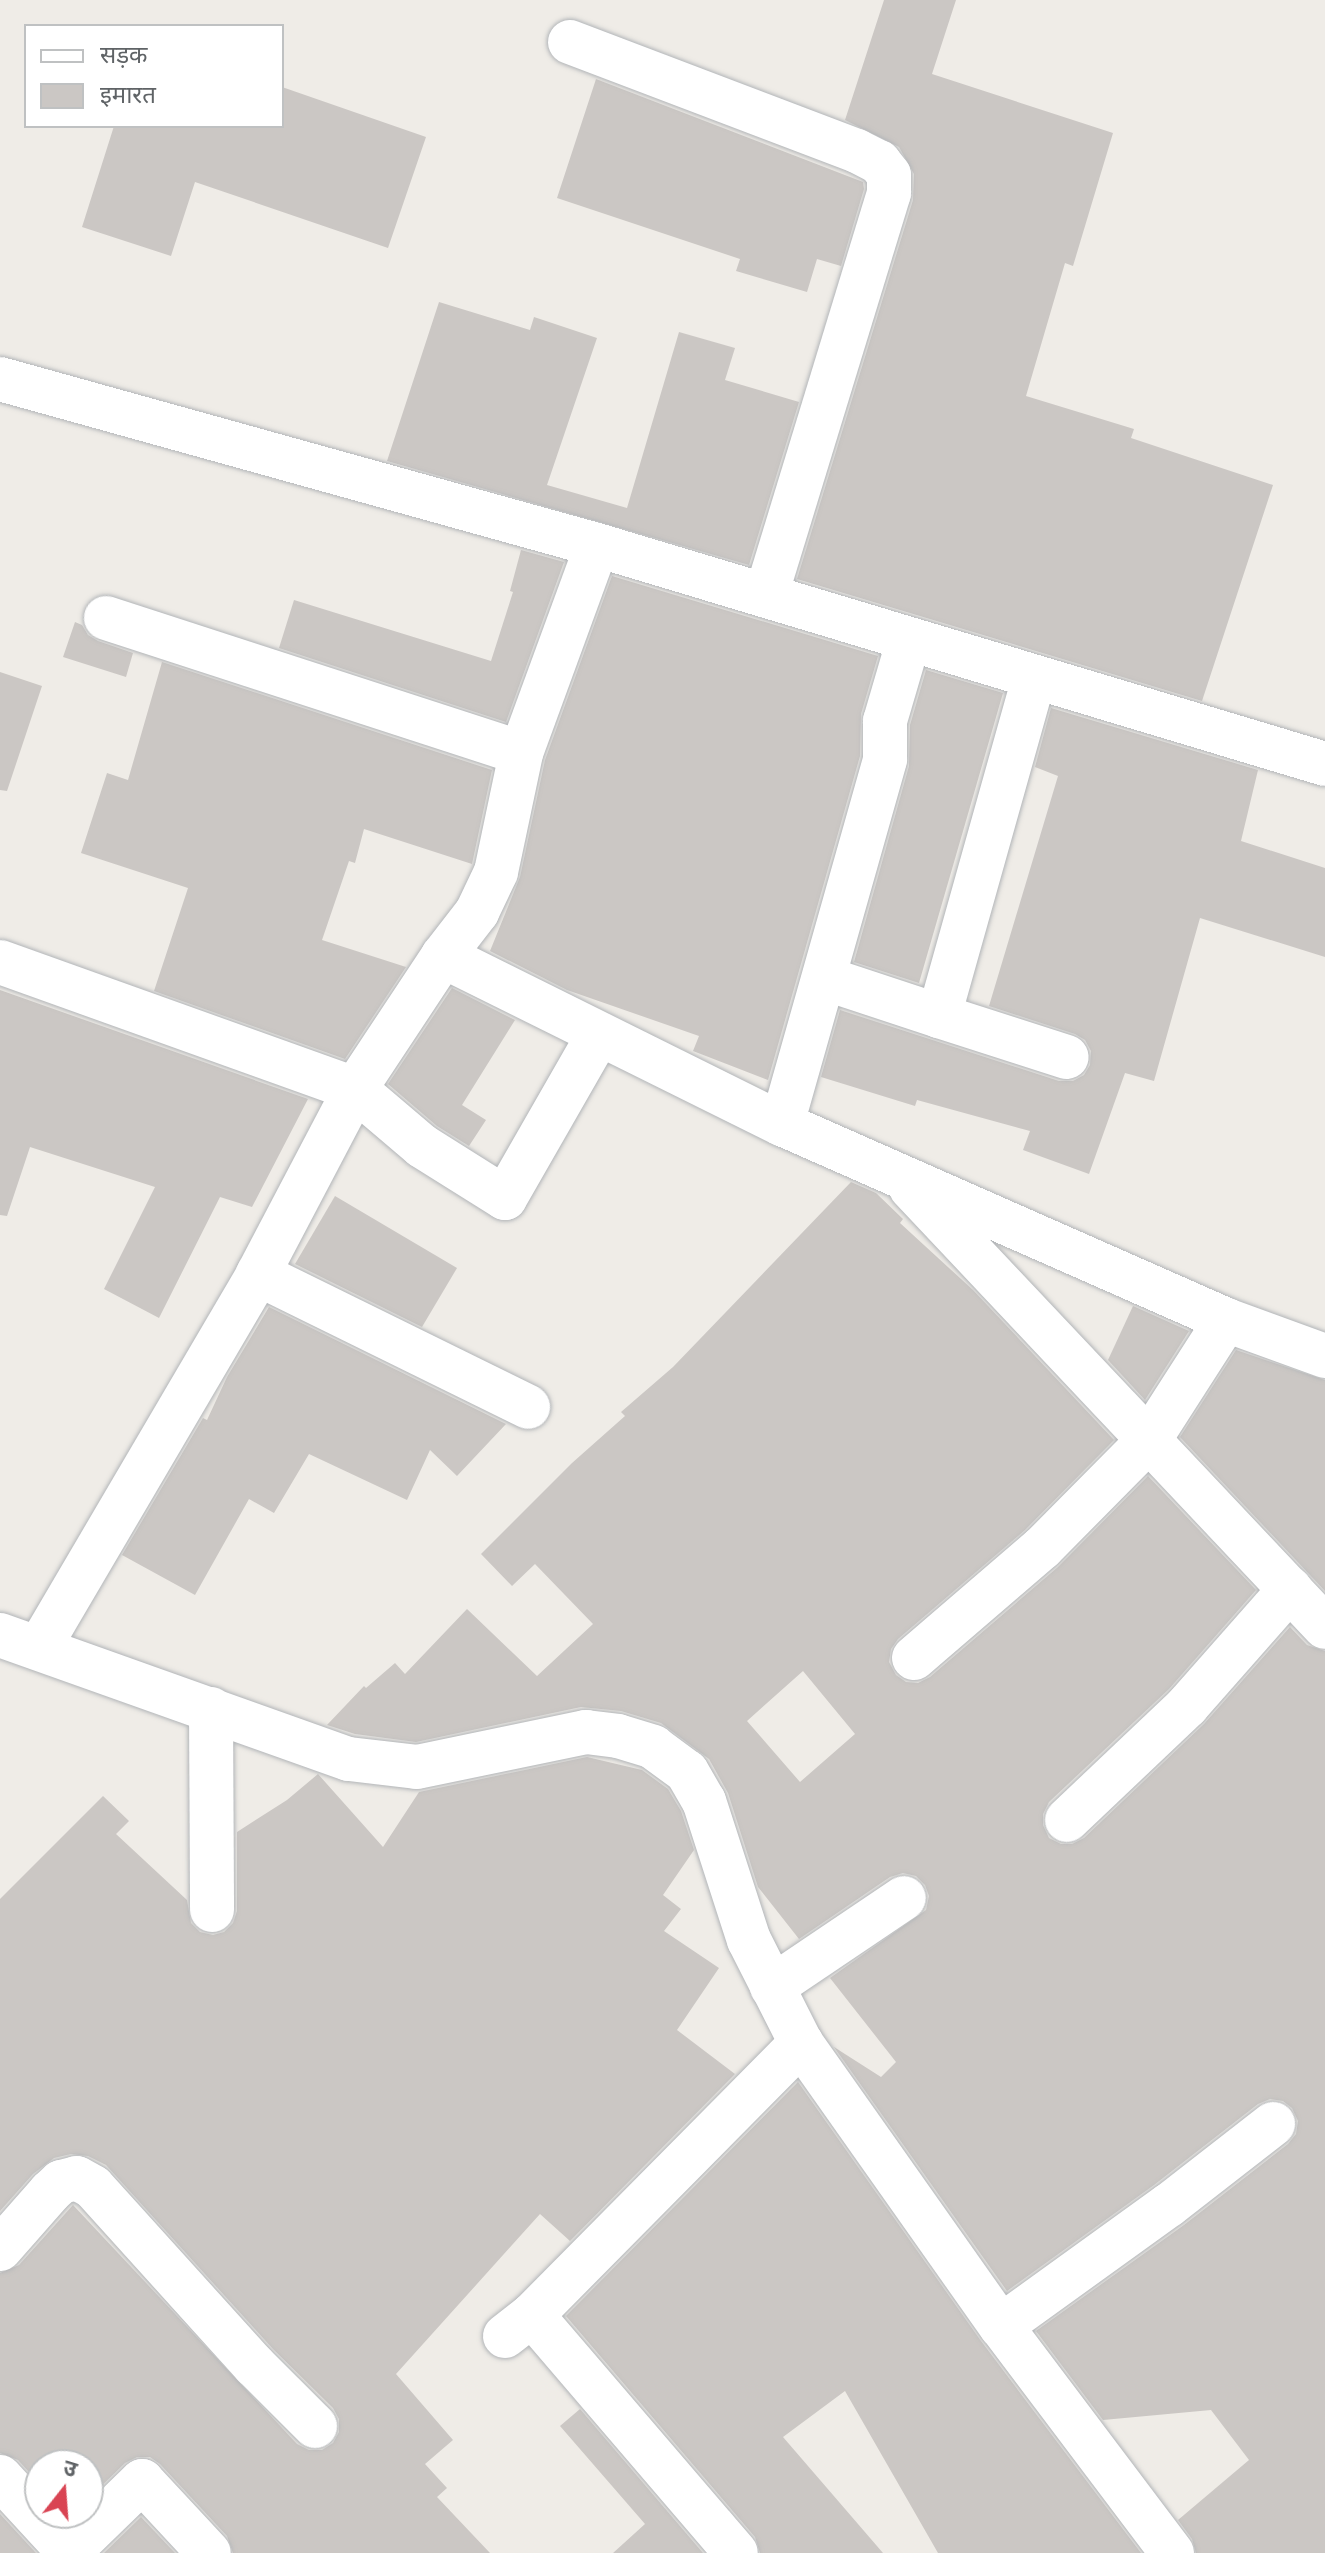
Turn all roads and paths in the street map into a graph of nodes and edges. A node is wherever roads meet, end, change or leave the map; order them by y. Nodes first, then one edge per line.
1 (570, 42) dead end
2 (0, 379) edge
3 (597, 545) junction
4 (766, 596) junction
5 (106, 618) dead end
6 (909, 639) junction
7 (1034, 677) junction
8 (521, 753) junction
9 (1325, 764) edge
10 (443, 956) junction
11 (0, 962) edge
12 (824, 978) junction
13 (939, 1016) junction
14 (599, 1034) junction
15 (1067, 1057) dead end
16 (355, 1089) junction
17 (782, 1124) junction
18 (896, 1172) junction
19 (258, 1274) junction
20 (1226, 1320) junction
21 (1325, 1356) edge
22 (528, 1407) dead end
23 (1149, 1440) junction
24 (1290, 1589) junction
25 (1325, 1627) edge
26 (20, 1641) edge
27 (914, 1658) dead end
28 (211, 1709) junction
29 (1067, 1820) dead end
30 (904, 1898) dead end
31 (212, 1910) dead end
32 (772, 1987) junction
33 (801, 2043) junction
34 (1273, 2124) dead end
35 (0, 2249) edge
36 (1001, 2326) junction
37 (315, 2426) dead end
38 (0, 2477) edge
39 (209, 2553) edge
40 (736, 2553) edge
41 (1172, 2553) edge

1 - 4 street
2 - 3 street
3 - 4 street
3 - 8 street
4 - 6 street
5 - 8 street
6 - 7 street
6 - 12 street
7 - 9 street
7 - 13 street
8 - 10 street
10 - 14 street
10 - 16 street
11 - 16 street
12 - 13 street
12 - 17 street
13 - 15 street
14 - 16 street
14 - 17 street
16 - 19 street
17 - 18 street
18 - 20 street
18 - 23 street
19 - 22 street
19 - 26 street
20 - 21 street
20 - 23 street
23 - 24 street
23 - 27 street
24 - 25 street
24 - 29 street
26 - 28 street
28 - 31 street
28 - 32 street
30 - 32 street
32 - 33 street
33 - 36 street
33 - 40 street
34 - 36 street
35 - 37 street
36 - 41 street
38 - 39 street

